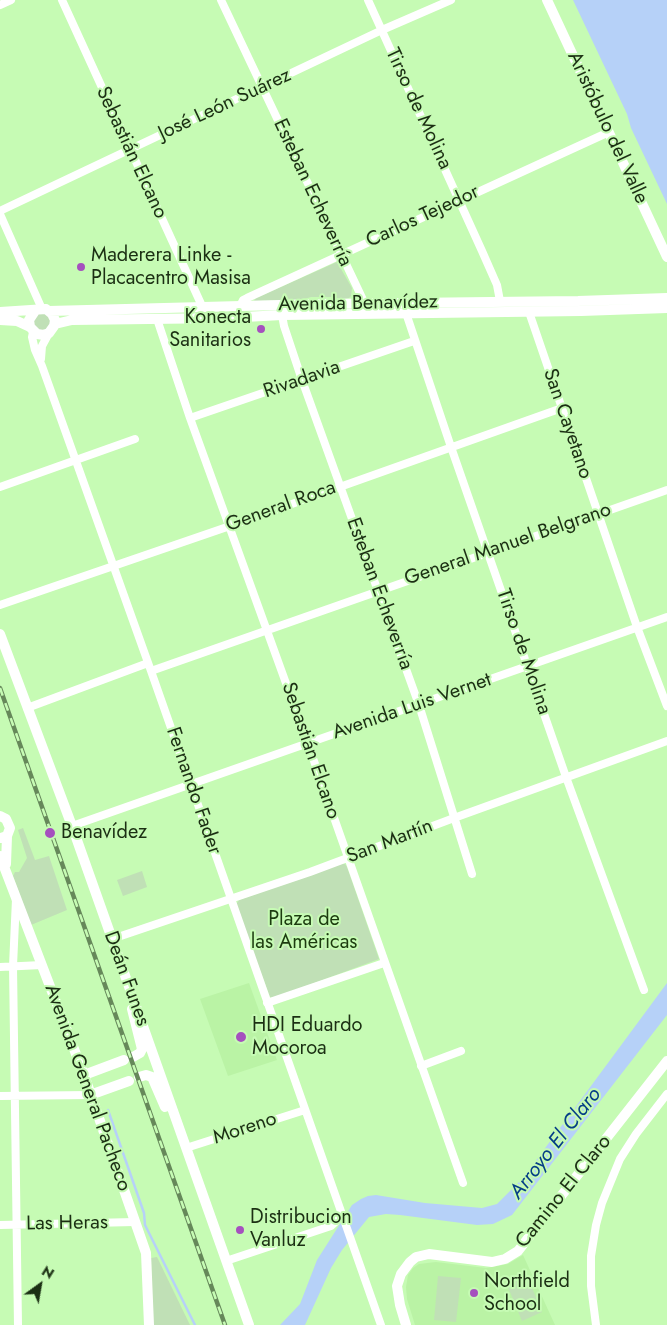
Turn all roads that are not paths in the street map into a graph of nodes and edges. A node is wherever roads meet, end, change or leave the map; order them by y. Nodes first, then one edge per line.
1 (11, 0) edge
2 (62, 0) edge
3 (221, 0) edge
4 (368, 0) edge
5 (451, 0) edge
6 (547, 0) edge
7 (0, 5) edge
8 (382, 30) junction
9 (263, 88) junction
10 (609, 132) junction
11 (129, 149) junction
12 (460, 199) junction
13 (0, 212) edge
14 (341, 256) junction
15 (667, 257) edge
16 (667, 298) edge
17 (500, 301) junction
18 (365, 304) junction
19 (202, 306) junction
20 (240, 306) junction
21 (667, 308) edge
22 (42, 310) junction
23 (0, 312) edge
24 (529, 312) junction
25 (406, 313) junction
26 (282, 315) junction
27 (157, 319) junction
28 (0, 320) edge
29 (52, 328) junction
30 (32, 330) junction
31 (414, 341) junction
32 (42, 366) junction
33 (302, 380) junction
34 (562, 408) junction
35 (190, 418) junction
36 (135, 439) dead end
37 (451, 447) junction
38 (76, 459) junction
39 (340, 486) junction
40 (0, 487) edge
41 (667, 490) edge
42 (598, 513) junction
43 (230, 526) junction
44 (488, 552) junction
45 (113, 565) junction
46 (377, 592) junction
47 (0, 606) edge
48 (667, 617) edge
49 (638, 627) junction
50 (266, 631) junction
51 (0, 634) edge
52 (528, 666) junction
53 (149, 667) junction
54 (418, 705) junction
55 (667, 706) edge
56 (27, 708) junction
57 (667, 741) edge
58 (308, 744) junction
59 (566, 777) junction
60 (190, 786) junction
61 (0, 816) edge
62 (454, 818) junction
63 (72, 826) junction
64 (3, 837) edge
65 (0, 856) edge
66 (347, 858) junction
67 (7, 872) junction
68 (472, 874) dead end
69 (16, 897) junction
70 (231, 900) junction
71 (112, 939) junction
72 (384, 963) junction
73 (42, 965) junction
74 (13, 966) junction
75 (0, 967) edge
76 (644, 990) dead end
77 (133, 997) junction
78 (267, 1003) junction
79 (461, 1051) dead end
80 (667, 1061) edge
81 (421, 1066) junction
82 (84, 1075) junction
83 (667, 1094) edge
84 (90, 1095) junction
85 (0, 1096) edge
86 (15, 1096) junction
87 (305, 1110) junction
88 (186, 1148) junction
89 (463, 1183) dead end
90 (342, 1216) junction
91 (135, 1222) junction
92 (0, 1225) edge
93 (17, 1225) junction
94 (226, 1261) junction
95 (18, 1325) edge
96 (149, 1325) edge
97 (249, 1325) edge
98 (381, 1325) edge
99 (406, 1325) edge
100 (596, 1325) edge

1 - 7 street
2 - 11 street, Sebastián Elcano
3 - 9 street, Esteban Echeverría
4 - 8 street, Tirso de Molina
5 - 8 street, José León Suárez
6 - 10 main road, Aristóbulo del Valle
8 - 9 street, José León Suárez
8 - 12 street, Tirso de Molina
9 - 11 street, José León Suárez
9 - 14 street, Esteban Echeverría
10 - 12 street, Carlos Tejedor
10 - 15 main road, Aristóbulo del Valle
11 - 13 street, José León Suárez
11 - 19 street, Sebastián Elcano
12 - 14 street, Carlos Tejedor
12 - 17 street, Tirso de Molina
13 - 22 street
14 - 18 street, Esteban Echeverría
14 - 20 street, Carlos Tejedor
16 - 17 main road, Avenida Benavídez
17 - 18 main road, Avenida Benavídez
18 - 20 main road, Avenida Benavídez
19 - 20 main road, Avenida Benavídez
19 - 22 main road, Avenida Benavídez
21 - 24 main road, Avenida Benavídez
22 - 23 main road, Avenida Benavídez
22 - 29 main road
22 - 30 main road
24 - 25 main road, Avenida Benavídez
24 - 34 street, San Cayetano
25 - 26 main road, Avenida Benavídez
25 - 31 street, Tirso de Molina
26 - 27 main road, Avenida Benavídez
26 - 33 street, Esteban Echeverría
27 - 29 main road, Avenida Benavídez
27 - 35 street, Sebastián Elcano
28 - 30 main road
29 - 30 main road
29 - 32 street, Fernando Fader
30 - 32 street, Fernando Fader
31 - 33 street, Rivadavia
31 - 37 street, Tirso de Molina
32 - 38 street, Fernando Fader
33 - 35 street, Rivadavia
33 - 39 street, Esteban Echeverría
34 - 37 street, General Roca
34 - 42 street, San Cayetano
35 - 43 street, Sebastián Elcano
36 - 38 street
37 - 39 street, General Roca
37 - 44 street, Tirso de Molina
38 - 40 street
38 - 45 street, Fernando Fader
39 - 43 street, General Roca
39 - 46 street, Esteban Echeverría
41 - 42 street, General Manuel Belgrano
42 - 44 street, General Manuel Belgrano
42 - 49 street, San Cayetano
43 - 45 street, General Roca
43 - 50 street, Sebastián Elcano
44 - 46 street, General Manuel Belgrano
44 - 52 street, Tirso de Molina
45 - 47 street, General Roca
45 - 53 street, Fernando Fader
46 - 50 street, General Manuel Belgrano
46 - 54 street, Esteban Echeverría
48 - 49 street, Avenida Luis Vernet
49 - 52 street, Avenida Luis Vernet
49 - 55 street, San Cayetano
50 - 53 street, General Manuel Belgrano
50 - 58 street, Sebastián Elcano
51 - 56 main road, Deán Funes
52 - 54 street, Avenida Luis Vernet
52 - 59 street, Tirso de Molina
53 - 56 street, General Manuel Belgrano
53 - 60 street, Fernando Fader
54 - 58 street, Avenida Luis Vernet
54 - 62 street, Esteban Echeverría
56 - 63 main road, Deán Funes
57 - 59 street, San Martín
58 - 60 street, Avenida Luis Vernet
58 - 66 street, Sebastián Elcano
59 - 62 street, San Martín
59 - 76 street, Tirso de Molina
60 - 63 street, Avenida Luis Vernet
60 - 70 street, Fernando Fader
61 - 64 main road
62 - 66 street, San Martín
62 - 68 street, Esteban Echeverría
63 - 71 main road, Deán Funes
64 - 67 main road
65 - 67 main road, Avenida General Pacheco
66 - 70 street, San Martín
66 - 72 street, Sebastián Elcano
67 - 69 main road, Avenida General Pacheco
69 - 73 main road, Avenida General Pacheco
69 - 74 street
70 - 71 street, San Martín
70 - 78 street, Fernando Fader
71 - 77 main road, Deán Funes
72 - 78 street
72 - 81 street, Sebastián Elcano
73 - 74 street
73 - 82 main road, Avenida General Pacheco
74 - 75 street
74 - 86 street
77 - 82 main road
77 - 88 main road, Deán Funes
78 - 87 street, Fernando Fader
79 - 81 street
80 - 99 main road, Camino El Claro
81 - 89 street, Sebastián Elcano
82 - 84 main road, Avenida General Pacheco
83 - 100 street
84 - 86 street
84 - 88 main road
84 - 91 main road, Avenida General Pacheco
85 - 86 street
86 - 93 street
87 - 88 street, Moreno
87 - 90 street, Fernando Fader
88 - 94 main road, Deán Funes
90 - 94 street
90 - 98 street, Fernando Fader
91 - 93 street, Las Heras
91 - 96 main road, Avenida General Pacheco
92 - 93 street, Las Heras
93 - 95 street
94 - 97 main road, Deán Funes

